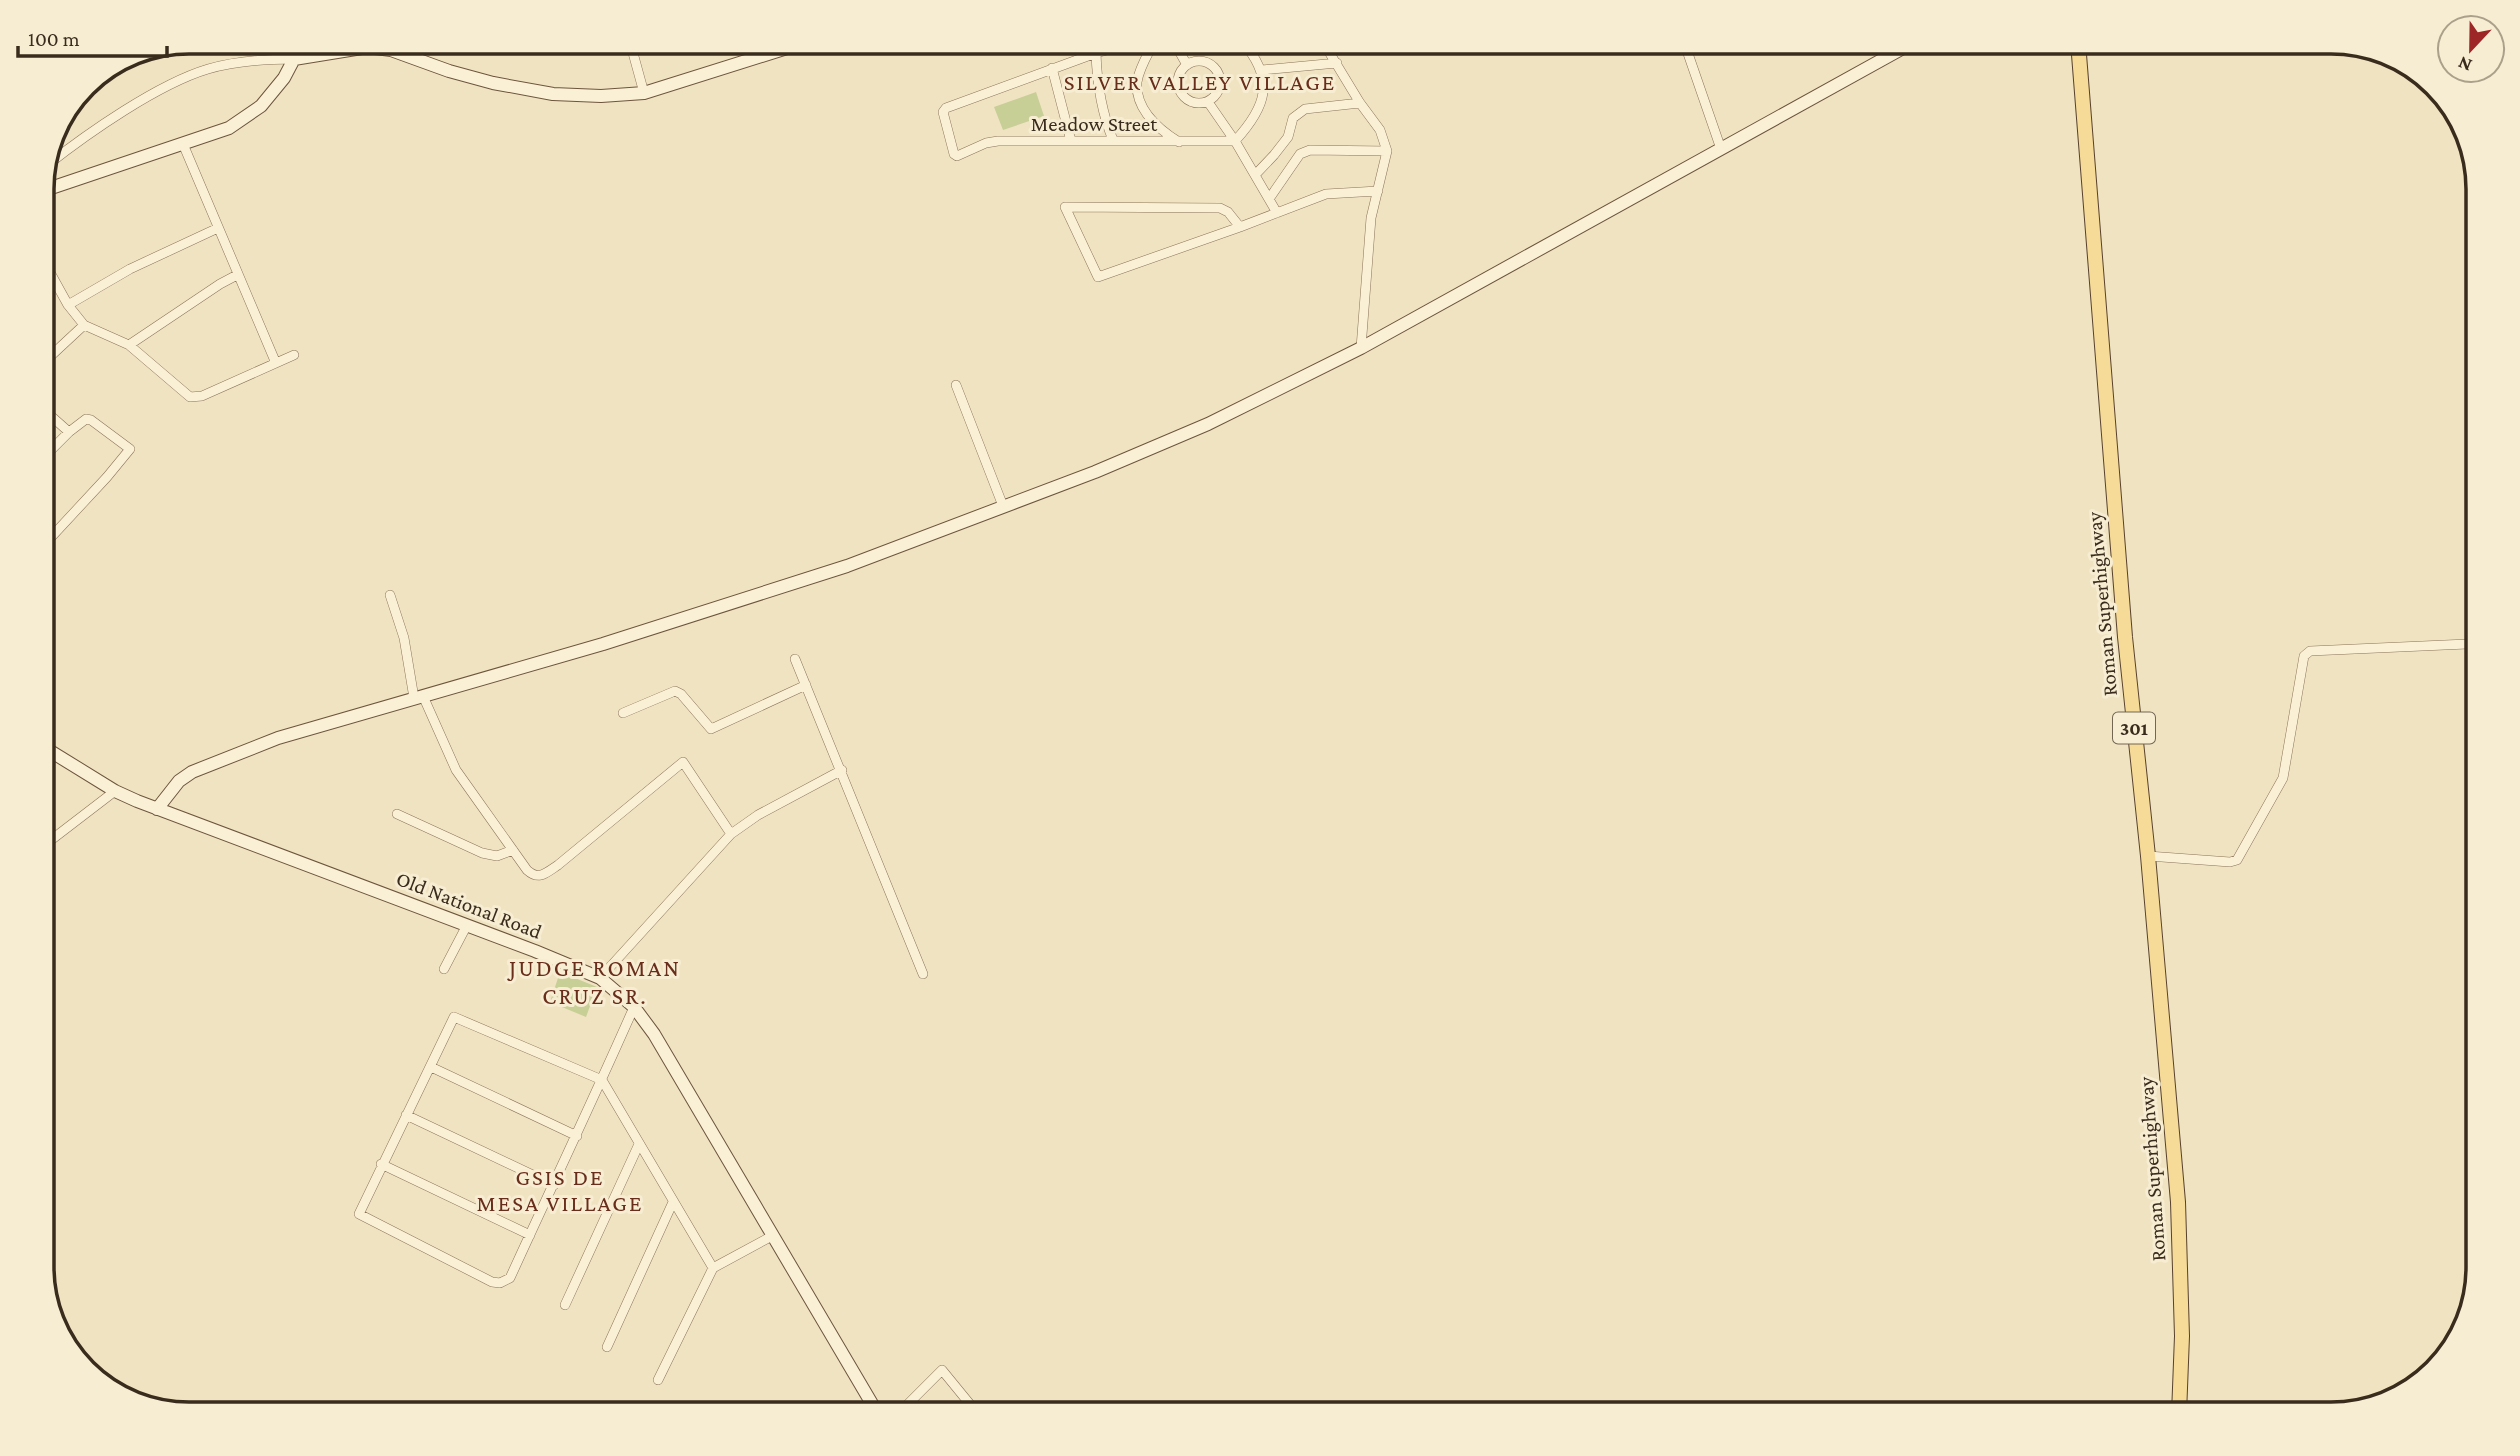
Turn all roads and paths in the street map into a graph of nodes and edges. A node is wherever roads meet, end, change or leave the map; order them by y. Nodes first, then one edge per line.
1 (1332, 54) edge
2 (1688, 54) edge
3 (1892, 54) edge
4 (2079, 54) edge
5 (319, 55) edge
6 (405, 55) edge
7 (634, 55) edge
8 (766, 55) edge
9 (1091, 55) edge
10 (1096, 55) edge
11 (1148, 55) edge
12 (1181, 55) edge
13 (1251, 55) edge
14 (294, 59) junction
15 (1337, 63) junction
16 (1187, 65) junction
17 (1052, 68) junction
18 (1262, 70) junction
19 (644, 93) junction
20 (1208, 102) junction
21 (1360, 103) junction
22 (1113, 140) junction
23 (1071, 141) junction
24 (1235, 141) junction
25 (1180, 142) junction
26 (183, 144) junction
27 (1721, 149) junction
28 (1387, 151) junction
29 (58, 156) edge
30 (1255, 175) junction
31 (55, 187) edge
32 (1378, 191) junction
33 (1269, 199) junction
34 (1278, 213) junction
35 (218, 228) junction
36 (1240, 228) junction
37 (237, 275) junction
38 (55, 281) edge
39 (68, 304) junction
40 (84, 325) junction
41 (129, 345) junction
42 (1361, 348) junction
43 (55, 352) edge
44 (294, 355) dead end
45 (275, 361) junction
46 (956, 385) dead end
47 (55, 420) edge
48 (69, 432) junction
49 (55, 446) edge
50 (1003, 506) junction
51 (55, 533) edge
52 (390, 594) dead end
53 (2465, 644) edge
54 (795, 659) dead end
55 (806, 685) junction
56 (419, 697) junction
57 (623, 713) dead end
58 (55, 754) edge
59 (842, 770) junction
60 (115, 791) junction
61 (157, 809) junction
62 (397, 814) dead end
63 (731, 834) junction
64 (55, 837) edge
65 (513, 850) junction
66 (2148, 856) junction
67 (467, 925) junction
68 (444, 969) dead end
69 (923, 974) dead end
70 (600, 978) junction
71 (634, 1007) junction
72 (430, 1067) junction
73 (602, 1080) junction
74 (406, 1115) junction
75 (577, 1136) junction
76 (639, 1144) junction
77 (382, 1164) junction
78 (554, 1185) junction
79 (673, 1202) junction
80 (530, 1235) junction
81 (772, 1236) junction
82 (713, 1268) junction
83 (565, 1305) dead end
84 (607, 1347) dead end
85 (658, 1380) dead end
86 (871, 1402) edge
87 (910, 1402) edge
88 (968, 1402) edge
89 (2179, 1402) edge

1 - 15 street
2 - 27 street
3 - 27 street
4 - 66 main road, Roman Superhighway / 301
5 - 14 street
6 - 19 street
7 - 19 street
8 - 19 street
9 - 17 street
10 - 22 street
11 - 25 street
12 - 16 street
13 - 18 street
14 - 26 street
14 - 29 street
15 - 18 street
15 - 21 street
16 - 20 street
16 - 20 street
17 - 23 street
17 - 23 street, Meadow Street
18 - 24 street
20 - 24 street
21 - 28 street
21 - 30 street
22 - 23 street, Meadow Street
22 - 25 street, Meadow Street
24 - 25 street, Meadow Street
24 - 30 street
26 - 31 street
26 - 35 street
27 - 42 street
28 - 32 street
28 - 33 street
30 - 33 street
32 - 34 street
32 - 42 street
33 - 34 street
34 - 36 street
35 - 37 street
35 - 39 street
36 - 36 street
37 - 41 street
37 - 45 street
38 - 39 street
39 - 40 street
40 - 41 street
40 - 43 street
41 - 45 street
42 - 50 street
44 - 45 street
46 - 50 street
47 - 48 street
48 - 49 street
48 - 51 street
50 - 56 street
52 - 56 street
53 - 66 street
54 - 55 street
55 - 57 street
55 - 59 street
56 - 61 street
56 - 65 street
58 - 60 street, Old National Road
59 - 63 street
59 - 69 street
60 - 61 street, Old National Road
60 - 64 street
61 - 67 street, Old National Road
62 - 65 street
63 - 65 street
63 - 70 street
66 - 89 main road, Roman Superhighway / 301
67 - 68 street
67 - 70 street, Old National Road
70 - 71 street, Old National Road
71 - 73 street
71 - 81 street, Old National Road
72 - 73 street
72 - 74 street
72 - 75 street
73 - 75 street
73 - 76 street
74 - 77 street
74 - 78 street
75 - 78 street
76 - 79 street
76 - 83 street
77 - 80 street
77 - 80 street
78 - 80 street
79 - 82 street
79 - 84 street
81 - 82 street
81 - 86 street, Old National Road
82 - 85 street
87 - 88 street

